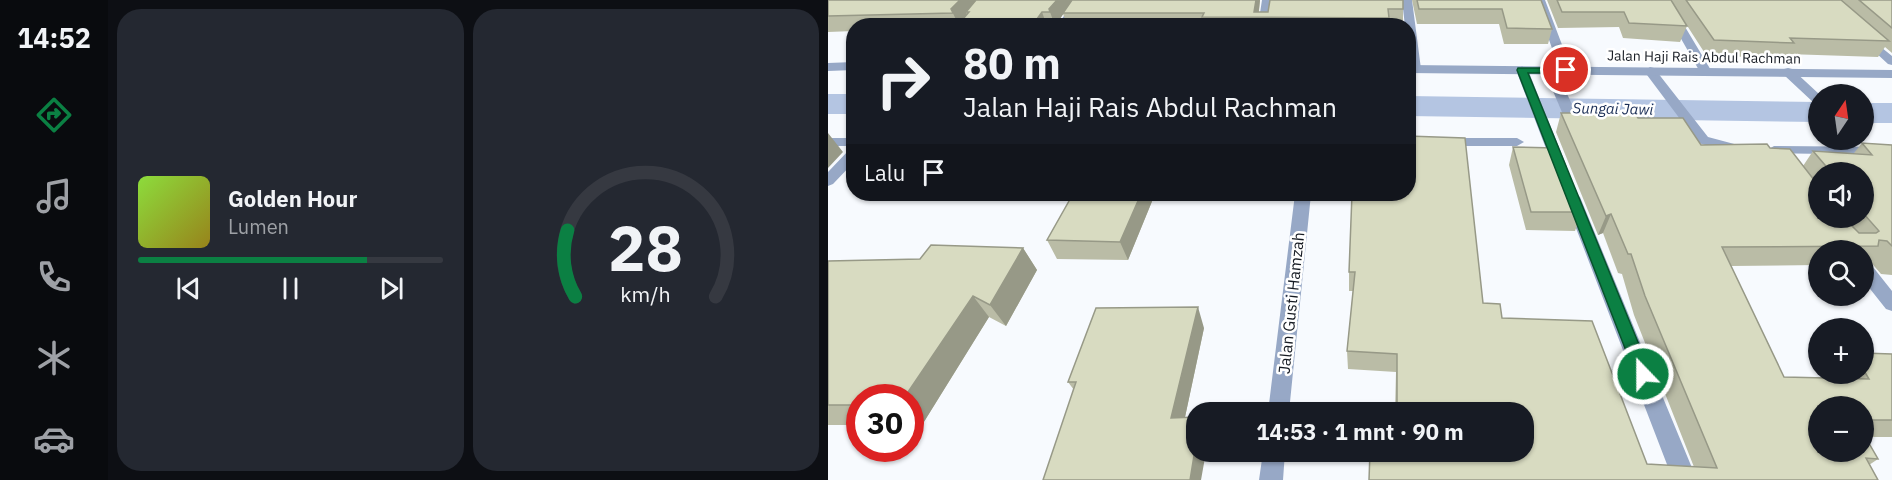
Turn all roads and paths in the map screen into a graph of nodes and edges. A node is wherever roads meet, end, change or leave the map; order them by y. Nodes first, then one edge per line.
1 (1080, 0) edge
2 (1267, 0) edge
3 (1407, 0) edge
4 (1540, 0) edge
5 (1665, 0) edge
6 (1068, 18) edge
7 (1264, 18) edge
8 (1408, 18) edge
9 (1858, 31) edge
10 (846, 66) edge
11 (828, 67) edge
12 (1416, 69) edge
13 (1522, 70) junction
14 (1550, 70) junction
15 (1566, 70) junction
16 (1650, 71) junction
17 (1891, 71) edge
18 (1706, 72) junction
19 (1788, 72) junction
20 (1808, 90) edge
21 (1572, 122) edge
22 (828, 142) edge
23 (846, 142) edge
24 (1416, 142) edge
25 (1517, 142) dead end
26 (1745, 149) edge
27 (1808, 150) edge
28 (1869, 150) edge
29 (1892, 151) edge
30 (846, 162) edge
31 (1786, 167) edge
32 (828, 181) edge
33 (1302, 201) edge
34 (1874, 281) edge
35 (1892, 304) edge
36 (1279, 402) edge
37 (1273, 462) edge
38 (1271, 480) edge
39 (1685, 480) edge

1 - 6 street
2 - 7 street
3 - 8 street
4 - 15 street
5 - 18 street
9 - 17 street
10 - 11 street
12 - 13 street, Jalan Haji Rais Abdul Rachman
13 - 14 street, Jalan Haji Rais Abdul Rachman
13 - 39 street
14 - 15 street, Jalan Haji Rais Abdul Rachman
14 - 21 street
15 - 16 street, Jalan Haji Rais Abdul Rachman
16 - 18 street, Jalan Haji Rais Abdul Rachman
16 - 26 street
17 - 19 street, Jalan Haji Rais Abdul Rachman
18 - 19 street, Jalan Haji Rais Abdul Rachman
19 - 20 street
22 - 23 street
24 - 25 street
27 - 31 street
28 - 29 street
30 - 32 street
33 - 36 street, Jalan Gusti Hamzah
34 - 35 street
37 - 38 street

